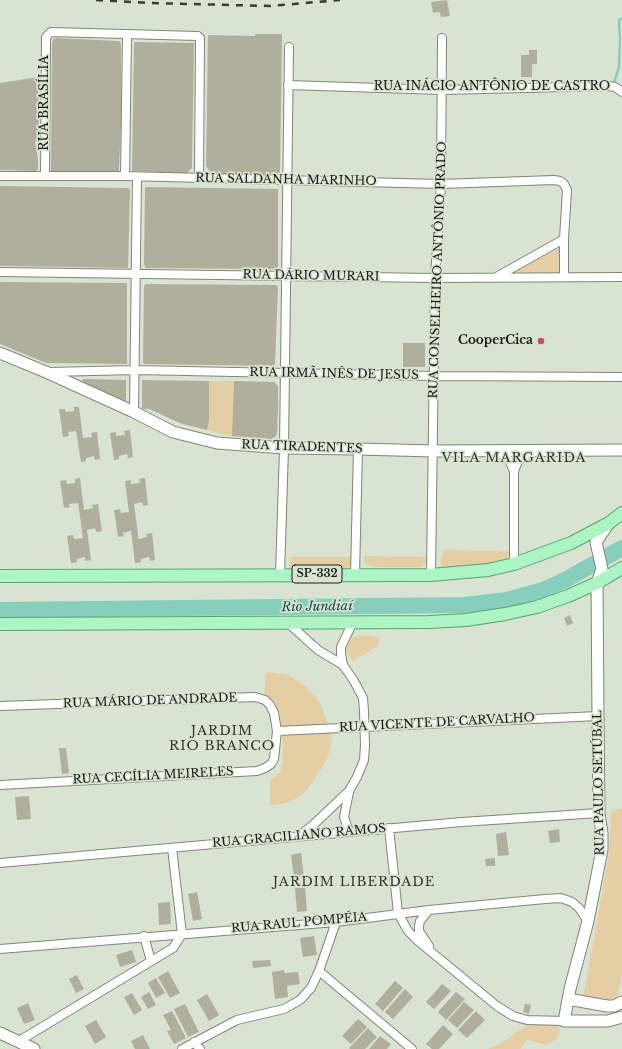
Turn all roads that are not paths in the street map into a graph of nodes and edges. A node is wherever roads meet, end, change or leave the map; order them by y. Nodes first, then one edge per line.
1 (127, 35) junction
2 (442, 38) dead end
3 (289, 47) dead end
4 (288, 85) junction
5 (442, 90) junction
6 (622, 92) edge
7 (0, 176) edge
8 (45, 176) junction
9 (125, 176) junction
10 (137, 177) junction
11 (200, 178) junction
12 (286, 180) junction
13 (441, 184) junction
14 (564, 239) junction
15 (0, 272) edge
16 (136, 274) junction
17 (285, 276) junction
18 (497, 277) junction
19 (564, 277) junction
20 (622, 277) edge
21 (435, 278) junction
22 (0, 353) edge
23 (135, 370) junction
24 (46, 372) junction
25 (285, 373) junction
26 (434, 376) junction
27 (622, 377) edge
28 (134, 412) junction
29 (284, 448) junction
30 (358, 449) junction
31 (492, 450) junction
32 (534, 450) junction
33 (622, 450) edge
34 (434, 451) junction
35 (514, 471) junction
36 (622, 513) edge
37 (608, 523) junction
38 (514, 564) junction
39 (602, 569) junction
40 (619, 570) edge
41 (355, 574) junction
42 (280, 575) junction
43 (431, 575) junction
44 (0, 576) edge
45 (597, 582) junction
46 (287, 622) junction
47 (353, 622) junction
48 (0, 624) edge
49 (343, 665) junction
50 (0, 706) edge
51 (598, 716) junction
52 (365, 726) junction
53 (277, 731) junction
54 (0, 785) edge
55 (349, 791) junction
56 (598, 813) junction
57 (389, 828) junction
58 (349, 832) junction
59 (298, 836) junction
60 (172, 848) junction
61 (0, 863) edge
62 (429, 910) junction
63 (398, 913) junction
64 (588, 921) junction
65 (336, 922) junction
66 (182, 934) junction
67 (144, 936) junction
68 (0, 949) edge
69 (435, 955) junction
70 (152, 960) junction
71 (319, 971) junction
72 (568, 999) junction
73 (622, 1002) edge
74 (622, 1007) edge
75 (622, 1017) edge
76 (564, 1021) junction
77 (0, 1032) edge
78 (19, 1041) junction
79 (194, 1042) junction
80 (34, 1049) edge
81 (182, 1049) edge
82 (200, 1049) edge
83 (412, 1049) edge

1 - 8 street, RUA BRASÍLIA
1 - 9 street
1 - 11 street
2 - 5 street, RUA CONSELHEIRO ANTÔNIO PRADO
3 - 4 street
4 - 5 street, RUA INÁCIO ANTÔNIO DE CASTRO
4 - 12 street
5 - 6 street, RUA INÁCIO ANTÔNIO DE CASTRO
5 - 13 street, RUA CONSELHEIRO ANTÔNIO PRADO
7 - 8 street, RUA SALDANHA MARINHO
8 - 9 street, RUA SALDANHA MARINHO
9 - 10 street, RUA SALDANHA MARINHO
10 - 11 street, RUA SALDANHA MARINHO
10 - 16 street
11 - 12 street, RUA SALDANHA MARINHO
12 - 13 street, RUA SALDANHA MARINHO
12 - 17 street
13 - 14 street, RUA SALDANHA MARINHO
13 - 21 street, RUA CONSELHEIRO ANTÔNIO PRADO
14 - 18 street
14 - 19 street
15 - 16 street, RUA DÁRIO MURARI
16 - 17 street, RUA DÁRIO MURARI
16 - 23 street
17 - 21 street, RUA DÁRIO MURARI
17 - 25 street
18 - 19 street, RUA DÁRIO MURARI
18 - 21 street, RUA DÁRIO MURARI
19 - 20 street, RUA DÁRIO MURARI
21 - 26 street, RUA CONSELHEIRO ANTÔNIO PRADO
22 - 24 street, RUA TIRADENTES
23 - 24 street, RUA IRMÃ INÊS DE JESUS
23 - 25 street, RUA IRMÃ INÊS DE JESUS
23 - 28 street
24 - 28 street, RUA TIRADENTES
25 - 26 street, RUA IRMÃ INÊS DE JESUS
25 - 29 street
26 - 27 street, RUA IRMÃ INÊS DE JESUS
26 - 34 street, RUA CONSELHEIRO ANTÔNIO PRADO
28 - 29 street, RUA TIRADENTES
29 - 30 street, RUA TIRADENTES
29 - 42 street
30 - 34 street, RUA TIRADENTES
30 - 41 street
31 - 32 street, RUA TIRADENTES
31 - 34 street, RUA TIRADENTES
31 - 35 street
32 - 33 street, RUA TIRADENTES
32 - 35 street
34 - 43 street, RUA CONSELHEIRO ANTÔNIO PRADO
35 - 38 street
36 - 37 main road, SP-332
37 - 38 main road, SP-332
37 - 39 street
38 - 43 main road, SP-332
39 - 40 main road
39 - 45 street, RUA PAULO SETÚBAL
40 - 45 main road
41 - 42 main road, SP-332
41 - 43 main road, SP-332
42 - 44 main road, SP-332
45 - 47 main road
45 - 51 street, RUA PAULO SETÚBAL
46 - 47 main road
46 - 48 main road
46 - 49 street
47 - 49 street
49 - 52 street
50 - 53 street, RUA MÁRIO DE ANDRADE
51 - 52 street, RUA VICENTE DE CARVALHO
51 - 56 street, RUA PAULO SETÚBAL
52 - 53 street, RUA VICENTE DE CARVALHO
52 - 55 street
53 - 54 street, RUA CECÍLIA MEIRELES
55 - 58 street
55 - 59 street
56 - 57 street, RUA GRACILIANO RAMOS
56 - 64 street, RUA PAULO SETÚBAL
57 - 58 street, RUA GRACILIANO RAMOS
57 - 63 street
58 - 59 street, RUA GRACILIANO RAMOS
59 - 60 street, RUA GRACILIANO RAMOS
60 - 61 street, RUA GRACILIANO RAMOS
60 - 66 street
62 - 63 street, RUA RAUL POMPÉIA
62 - 64 street, RUA RAUL POMPÉIA
62 - 69 street
63 - 65 street, RUA RAUL POMPÉIA
63 - 69 street
64 - 72 street, RUA PAULO SETÚBAL
65 - 66 street, RUA RAUL POMPÉIA
65 - 71 street
66 - 67 street, RUA RAUL POMPÉIA
66 - 70 street
67 - 68 street, RUA RAUL POMPÉIA
67 - 70 street
69 - 76 street
70 - 78 street
71 - 79 street
71 - 83 street
72 - 73 street
72 - 76 street, RUA PAULO SETÚBAL
74 - 75 street
75 - 76 street
77 - 78 street
78 - 80 street
79 - 81 street
79 - 82 street

